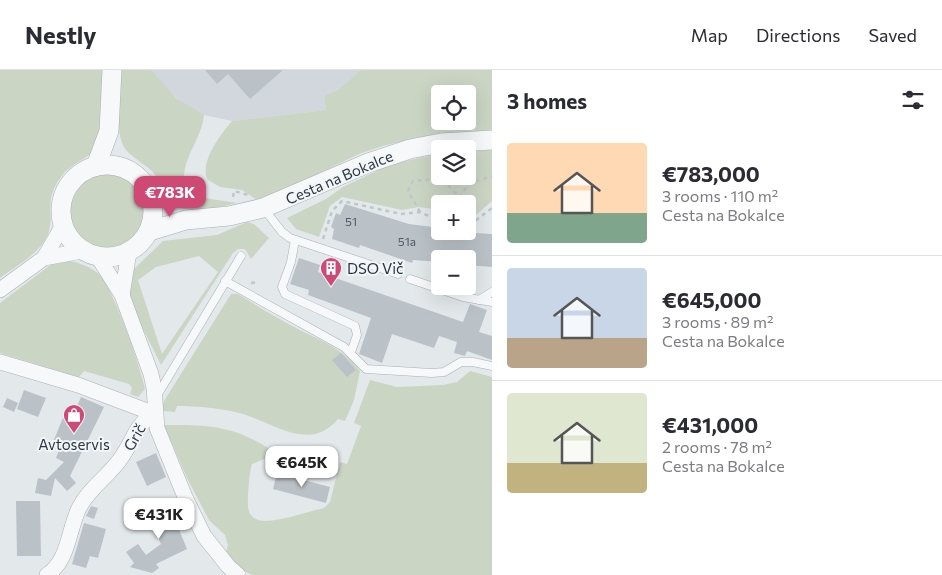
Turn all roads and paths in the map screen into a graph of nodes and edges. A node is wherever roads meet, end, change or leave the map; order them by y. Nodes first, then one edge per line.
1 (112, 70) edge
2 (109, 131) junction
3 (492, 140) edge
4 (96, 166) junction
5 (126, 169) junction
6 (492, 176) edge
7 (457, 195) edge
8 (461, 195) edge
9 (153, 201) junction
10 (263, 208) junction
11 (492, 208) edge
12 (420, 212) junction
13 (431, 217) edge
14 (186, 220) junction
15 (476, 220) edge
16 (63, 225) junction
17 (150, 231) junction
18 (295, 240) junction
19 (320, 248) junction
20 (129, 252) junction
21 (90, 254) junction
22 (241, 256) dead end
23 (44, 258) junction
24 (398, 274) dead end
25 (410, 278) dead end
26 (225, 281) junction
27 (0, 290) edge
28 (492, 292) edge
29 (122, 295) junction
30 (479, 300) junction
31 (492, 302) edge
32 (351, 352) junction
33 (0, 362) edge
34 (492, 366) edge
35 (155, 407) junction
36 (47, 575) edge
37 (238, 575) edge

1 - 2 street
2 - 4 street
2 - 5 street
3 - 10 street, Cesta na Bokalce
4 - 5 street
4 - 16 street
5 - 9 street
6 - 8 path
7 - 12 path
9 - 14 street
9 - 17 street
10 - 14 street, Cesta na Bokalce
10 - 18 lane
11 - 15 path
12 - 13 path
12 - 19 path
14 - 17 street, Cesta na Bokalce
16 - 21 street
16 - 23 street
17 - 20 street, Cesta na Bokalce
18 - 19 lane
18 - 32 lane
19 - 24 lane
20 - 21 street
20 - 29 street
21 - 23 street
21 - 29 street
22 - 26 lane
23 - 27 street
25 - 30 lane
26 - 32 lane
26 - 35 lane
28 - 30 lane
29 - 35 street
30 - 31 lane
32 - 34 lane
33 - 35 street, Grič
35 - 36 street, Grič
35 - 37 street

